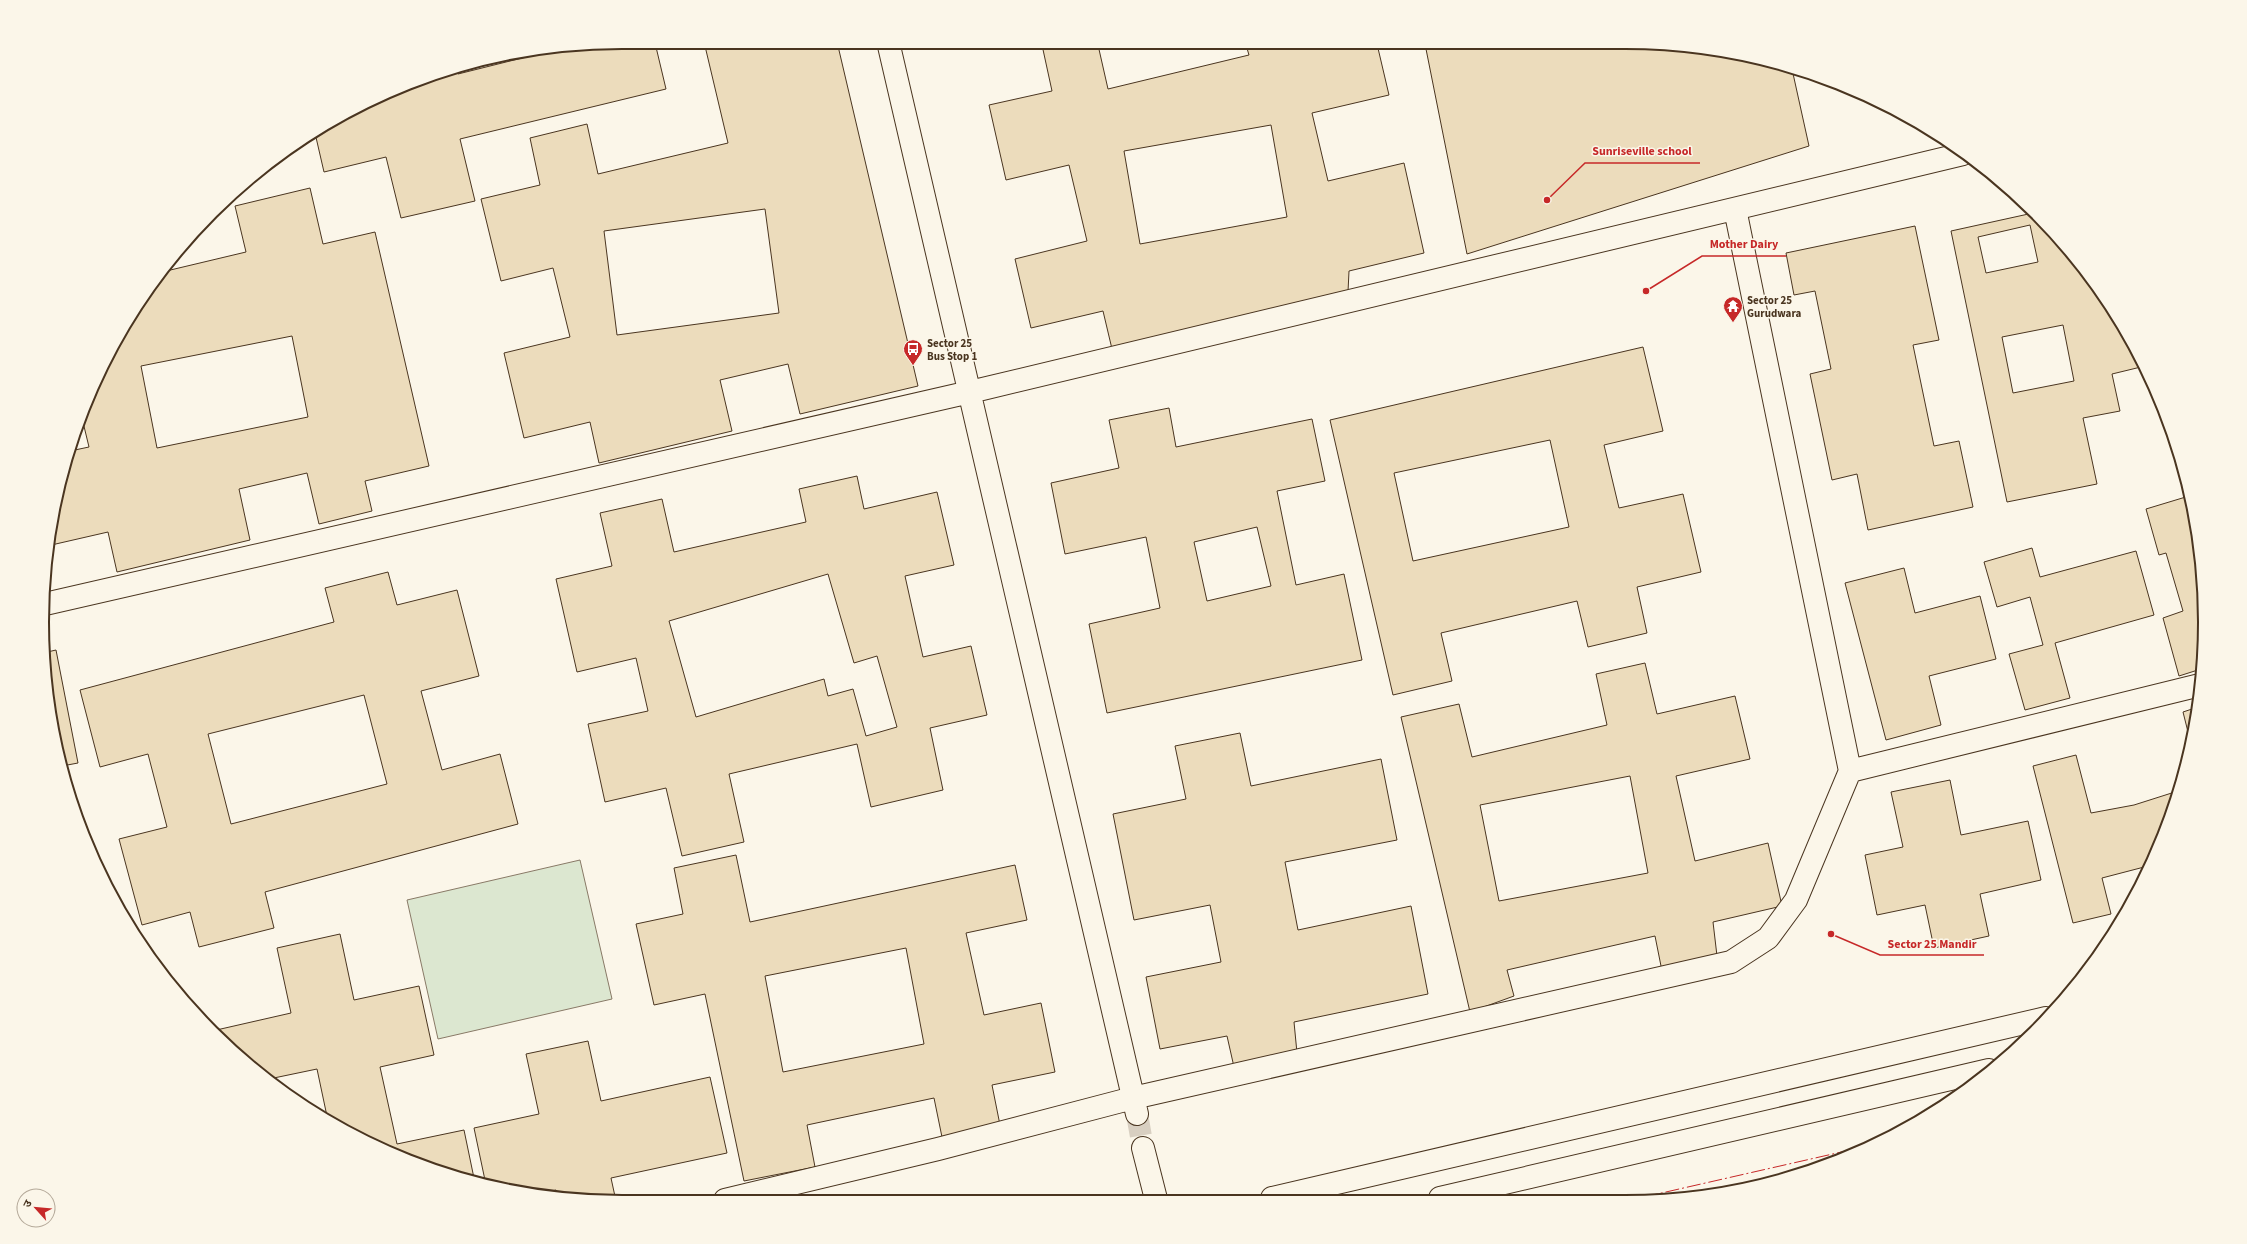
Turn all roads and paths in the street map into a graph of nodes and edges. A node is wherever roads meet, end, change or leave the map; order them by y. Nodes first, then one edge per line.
1 (891, 49) edge
2 (1957, 155) edge
3 (1735, 209) junction
4 (970, 392) junction
5 (50, 603) edge
6 (2194, 686) edge
7 (1850, 771) junction
8 (2037, 1020) edge
9 (1980, 1072) edge
10 (1135, 1106) junction
11 (1143, 1148) tunnel mouth
12 (746, 1195) edge
13 (1155, 1195) edge
14 (1285, 1195) edge
15 (1453, 1195) edge

1 - 4 street
2 - 3 street
3 - 4 street
3 - 7 street
4 - 5 street
4 - 10 street
6 - 7 street
7 - 10 street
8 - 14 street
9 - 15 street
10 - 12 street
11 - 13 street

